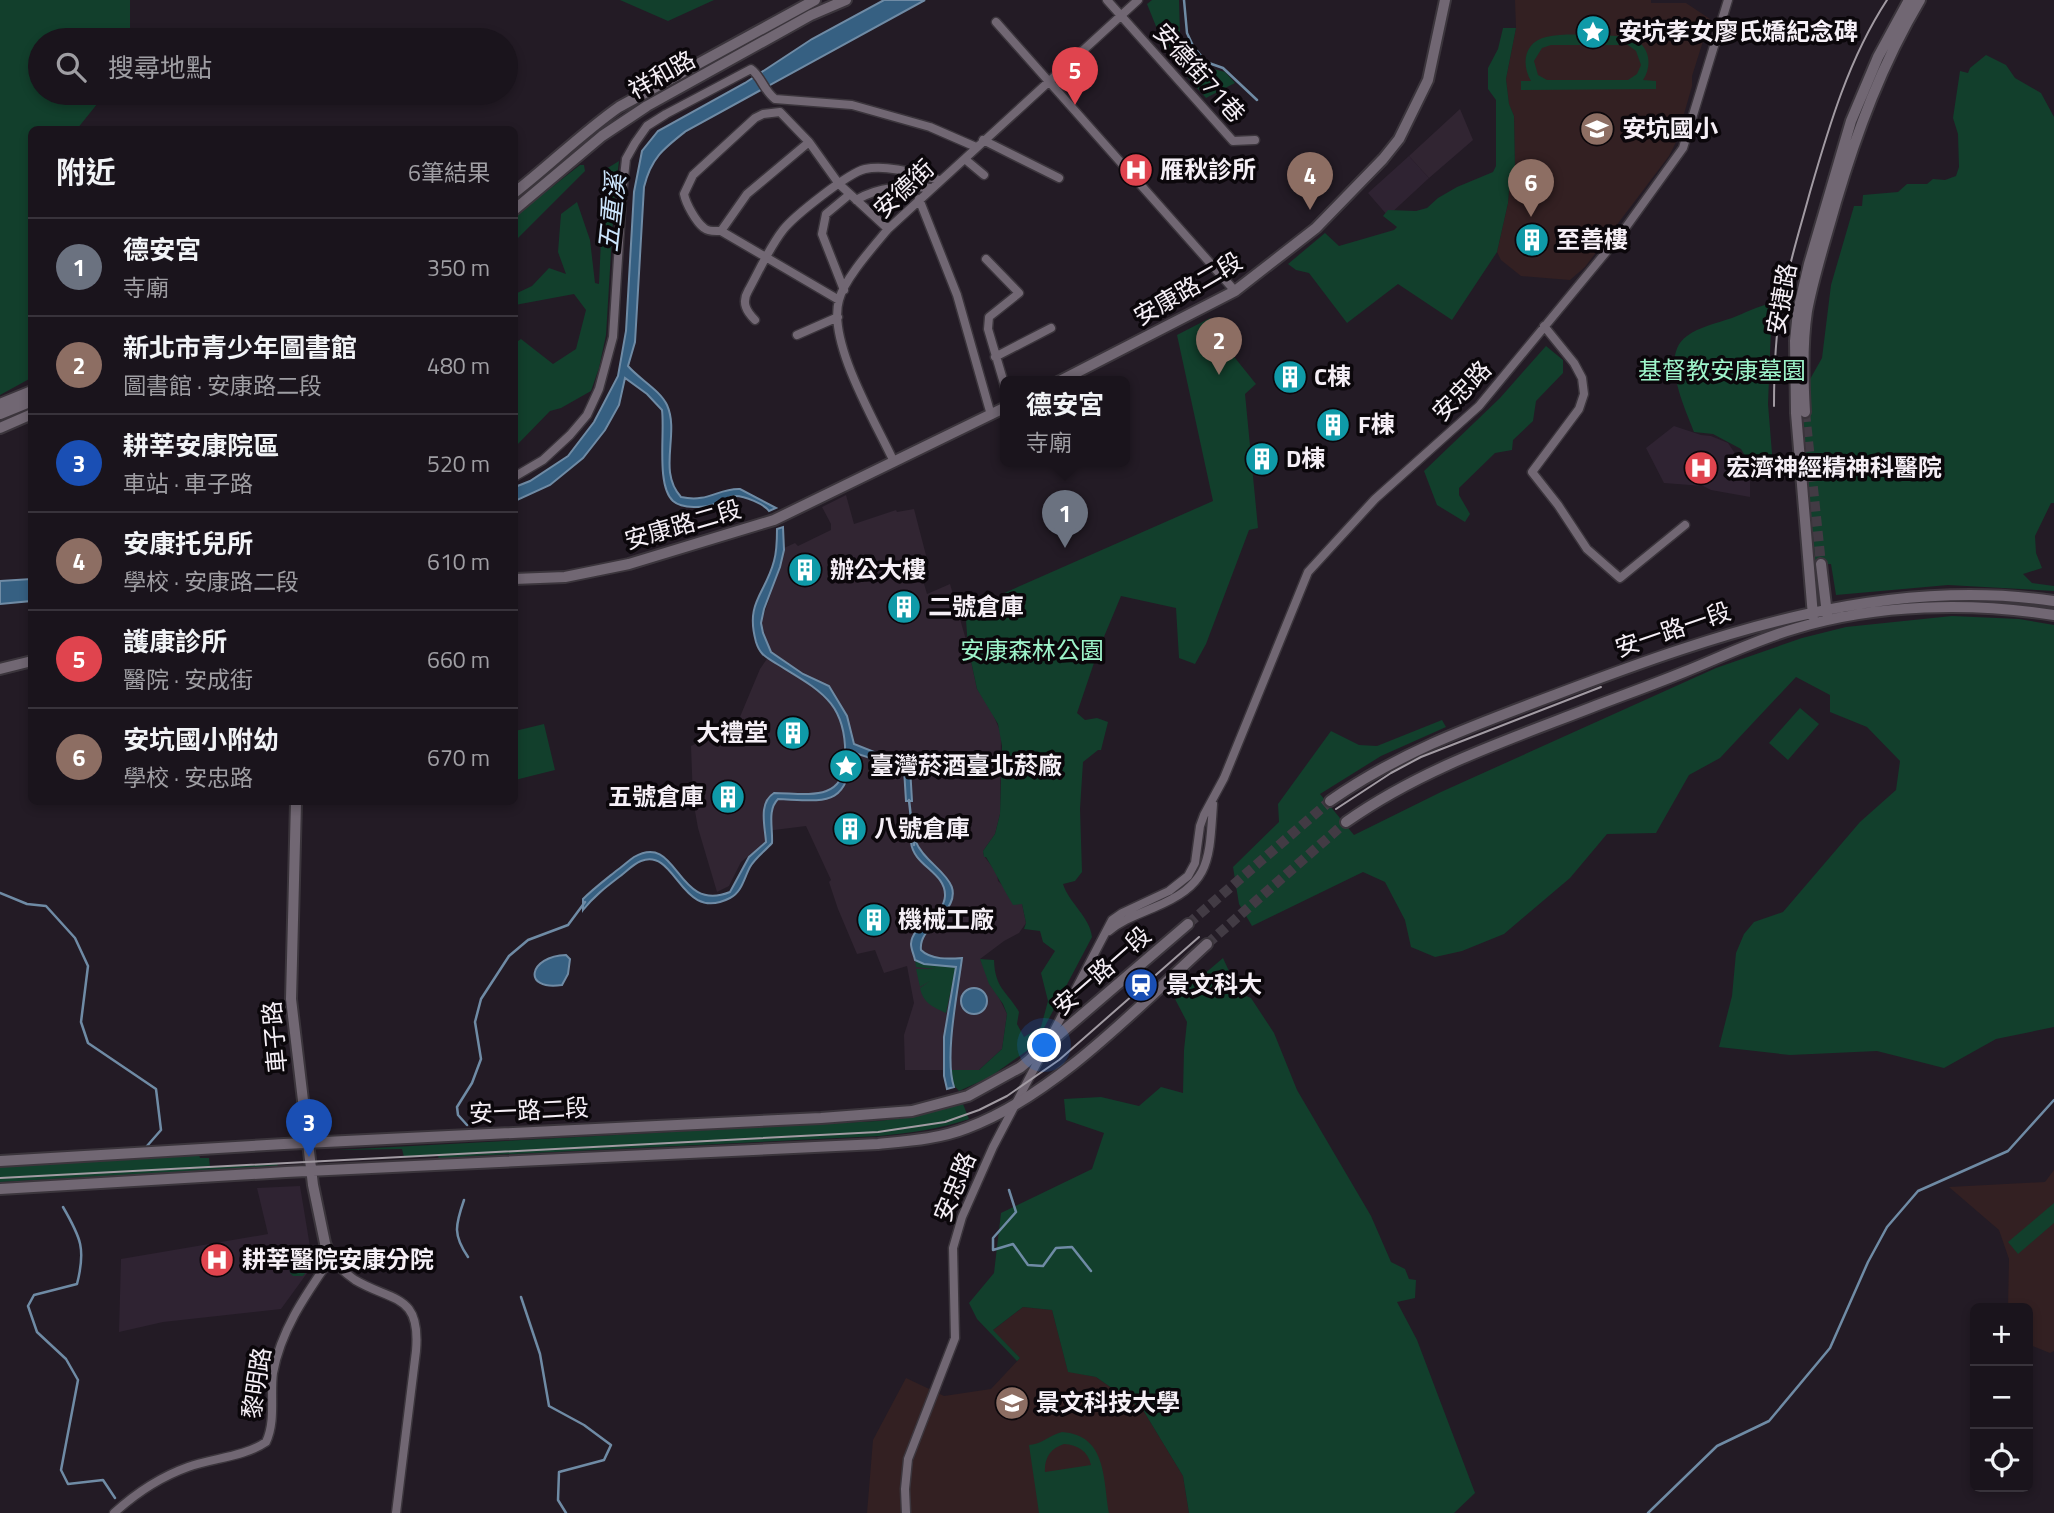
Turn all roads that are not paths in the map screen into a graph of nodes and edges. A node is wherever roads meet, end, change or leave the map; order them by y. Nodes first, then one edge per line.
1 (815, 0) edge
2 (846, 0) edge
3 (1107, 0) edge
4 (1138, 0) edge
5 (1445, 0) edge
6 (1728, 0) edge
7 (1909, 0) edge
8 (1920, 0) edge
9 (1121, 16) junction
10 (996, 22) dead end
11 (1048, 80) junction
12 (984, 140) junction
13 (1255, 140) dead end
14 (809, 142) junction
15 (976, 147) junction
16 (966, 160) junction
17 (984, 175) dead end
18 (1059, 178) dead end
19 (939, 180) junction
20 (839, 184) junction
21 (931, 188) junction
22 (518, 189) edge
23 (853, 197) junction
24 (919, 199) junction
25 (518, 207) edge
26 (888, 229) junction
27 (721, 231) junction
28 (767, 256) junction
29 (986, 258) dead end
30 (844, 290) junction
31 (1235, 291) junction
32 (839, 300) junction
33 (838, 317) junction
34 (755, 320) dead end
35 (1544, 326) junction
36 (1051, 328) dead end
37 (797, 335) dead end
38 (995, 357) junction
39 (1001, 376) edge
40 (1071, 376) edge
41 (1799, 381) junction
42 (28, 393) edge
43 (28, 403) edge
44 (0, 404) edge
45 (28, 410) edge
46 (1000, 410) edge
47 (1805, 412) tunnel mouth
48 (0, 414) edge
49 (990, 415) junction
50 (28, 416) edge
51 (0, 421) edge
52 (0, 428) edge
53 (894, 462) junction
54 (518, 475) edge
55 (1685, 526) dead end
56 (1821, 564) tunnel mouth
57 (518, 579) edge
58 (2051, 601) edge
59 (1826, 608) junction
60 (1813, 611) junction
61 (2050, 614) edge
62 (1827, 621) junction
63 (1814, 624) junction
64 (28, 662) edge
65 (0, 669) edge
66 (1331, 801) tunnel mouth
67 (296, 805) edge
68 (1346, 822) tunnel mouth
69 (1188, 924) tunnel mouth
70 (1207, 944) tunnel mouth
71 (1044, 1050) junction
72 (1014, 1107) junction
73 (308, 1143) junction
74 (0, 1161) edge
75 (312, 1171) junction
76 (0, 1189) edge
77 (331, 1258) junction
78 (114, 1513) edge
79 (396, 1513) edge
80 (906, 1513) edge

1 - 22 street, 祥和路
2 - 25 street, 祥和路
3 - 9 street
4 - 9 street, 安德街
5 - 31 street, 安康路二段
6 - 35 street, 安忠路
7 - 41 street, 安捷路
8 - 41 street, 安捷路
9 - 11 street, 安德街
9 - 13 street, 安德街71巷
10 - 11 street
11 - 12 street, 安德街
11 - 31 street
12 - 15 street, 安德街
12 - 18 street
14 - 20 street
14 - 27 street
14 - 27 street
15 - 16 street, 安德街
15 - 54 street
16 - 17 street
16 - 19 street, 安德街
19 - 20 street
19 - 21 street, 安德街
20 - 23 street
20 - 28 street
21 - 23 street
21 - 24 street, 安德街
23 - 26 street
23 - 30 street
24 - 26 street, 安德街
24 - 49 street
26 - 30 street, 安德街
27 - 28 street
28 - 32 street
28 - 34 street
29 - 38 street
30 - 32 street, 安德街
31 - 40 street, 安康路二段
32 - 33 street, 安德街
33 - 37 street
33 - 53 street, 安德街
35 - 55 street
35 - 71 street, 安忠路
36 - 38 street
38 - 39 street
41 - 47 street, 安捷路
41 - 60 street, 安捷路
42 - 44 street
43 - 48 street
45 - 51 street
46 - 49 street, 安康路二段
49 - 53 street, 安康路二段
50 - 52 street
53 - 57 street, 安康路二段
56 - 59 street
58 - 59 street, 安一路一段
58 - 61 street
59 - 60 street, 安一路一段
59 - 62 street
60 - 63 street, 安捷路
60 - 66 street, 安一路一段
61 - 62 street, 安一路一段
62 - 63 street, 安一路一段
63 - 68 street, 安一路一段
64 - 65 street
67 - 73 street, 車子路
69 - 71 street, 安一路一段
70 - 72 street, 安一路一段
71 - 72 street, 安忠路
71 - 73 street, 安一路二段
72 - 75 street, 安一路二段
72 - 80 street, 安忠路
73 - 74 street, 安一路二段
73 - 75 street, 車子路
75 - 76 street, 安一路二段
75 - 77 street, 車子路
77 - 78 street, 黎明路
77 - 79 street

